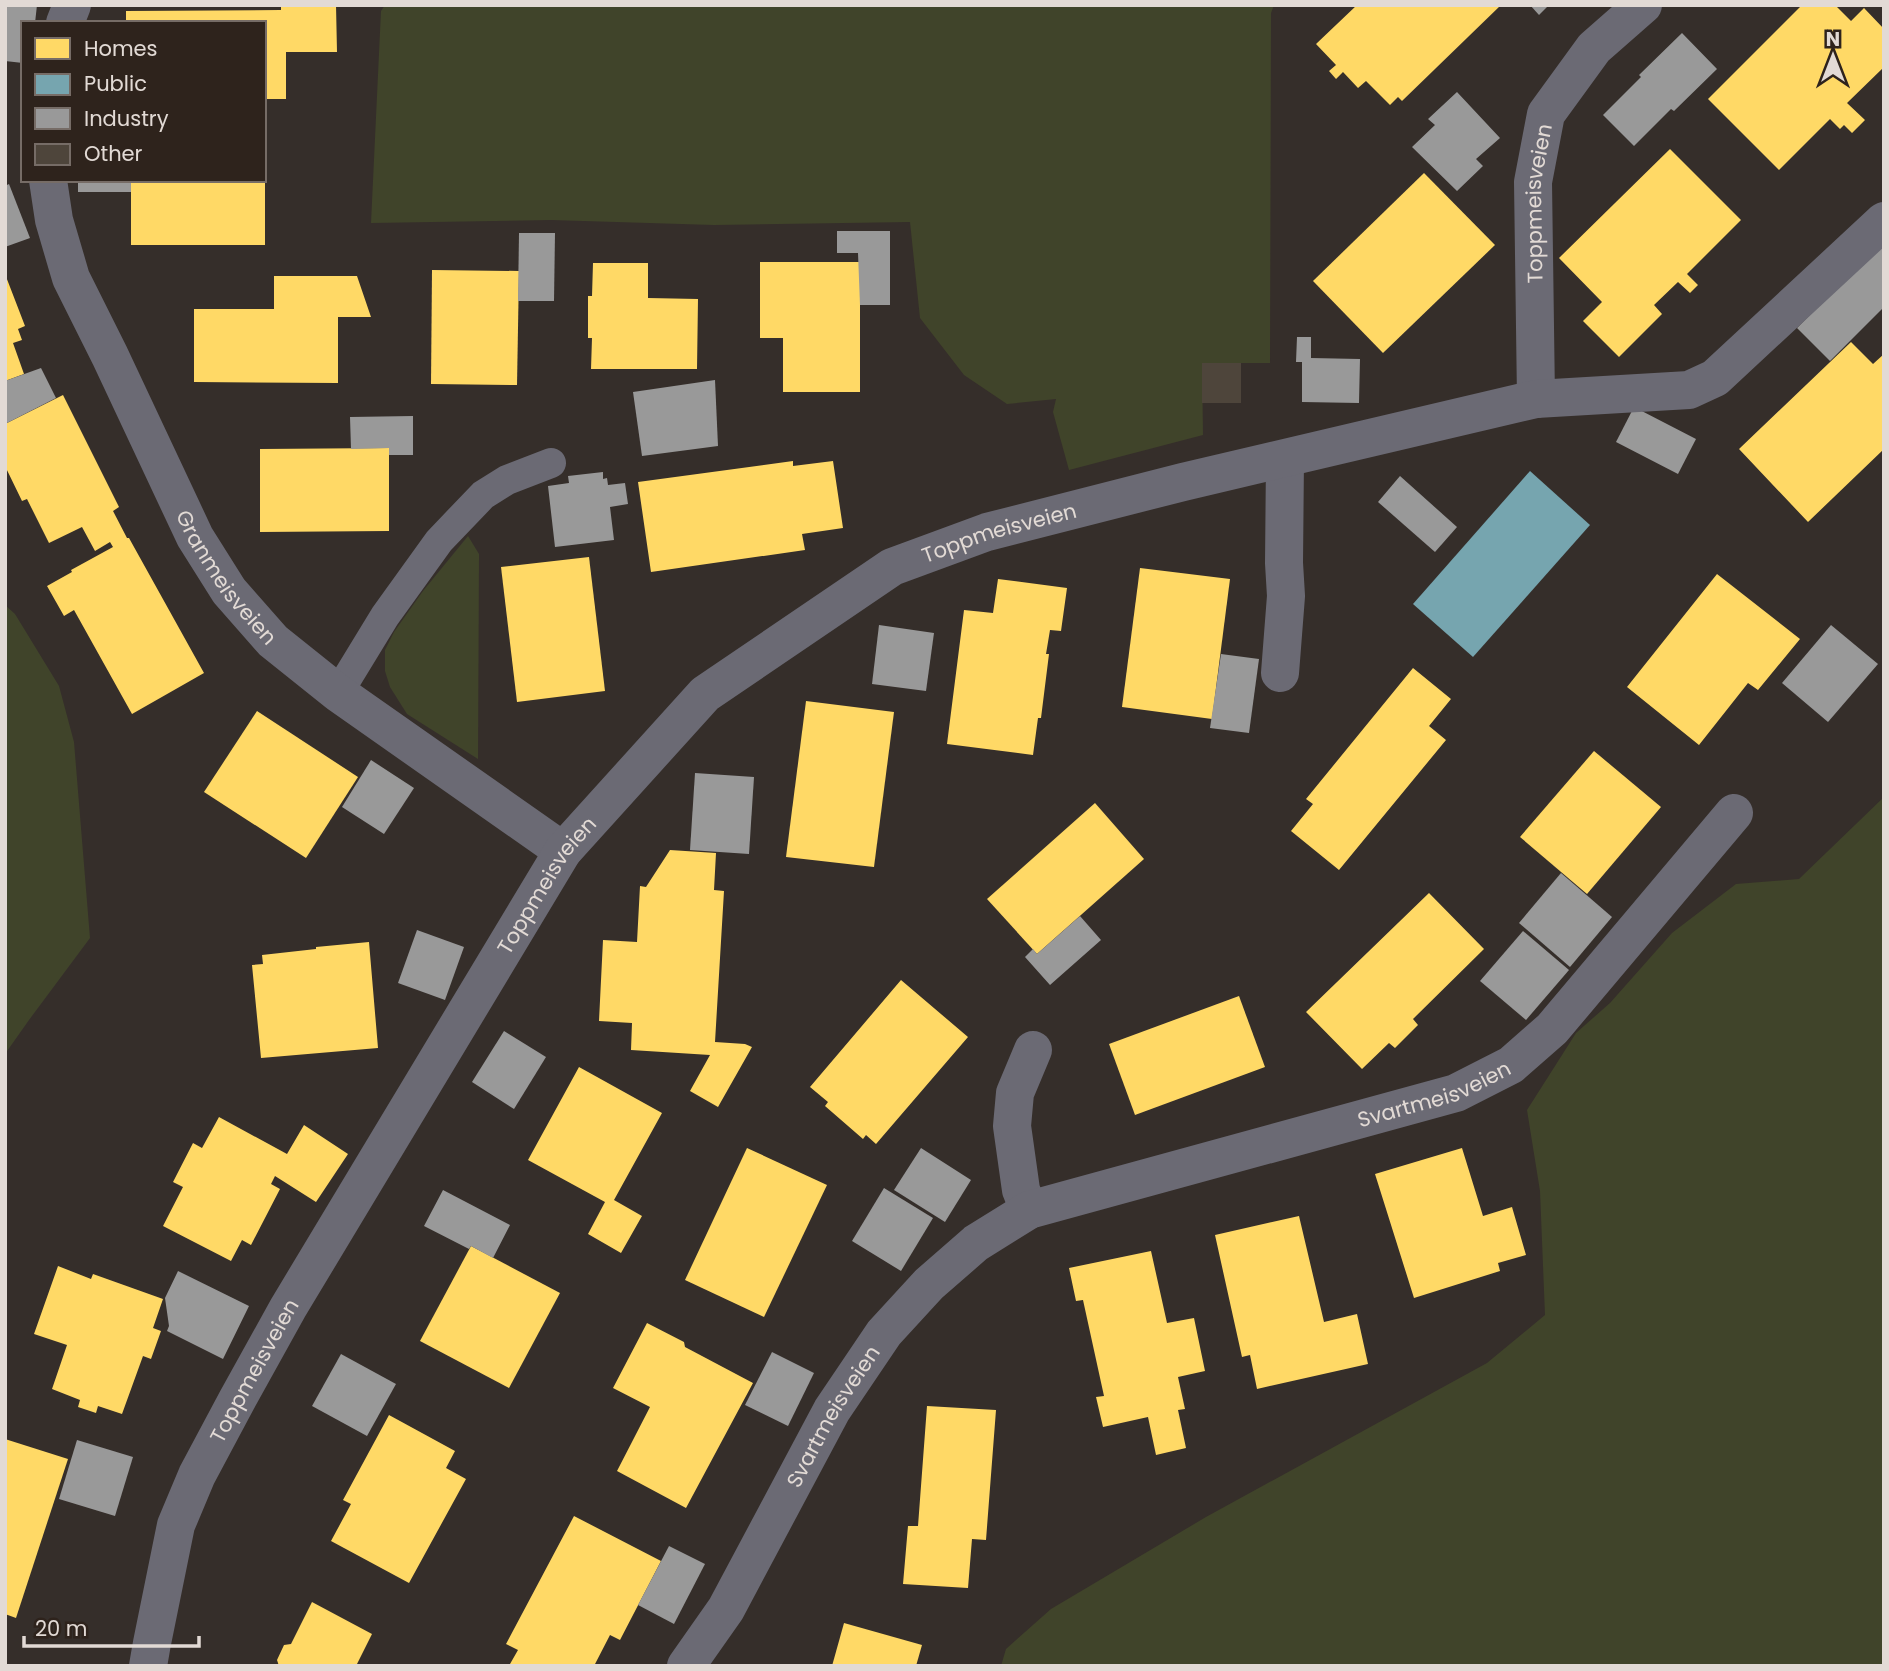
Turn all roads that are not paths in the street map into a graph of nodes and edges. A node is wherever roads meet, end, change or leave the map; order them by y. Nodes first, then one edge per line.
1 (1643, 5) edge
2 (48, 182) edge
3 (1884, 220) edge
4 (1536, 399) junction
5 (1285, 459) junction
6 (551, 463) dead end
7 (1280, 673) dead end
8 (338, 693) junction
9 (1734, 813) dead end
10 (563, 851) junction
11 (1033, 1050) dead end
12 (1029, 1210) junction
13 (148, 1666) edge
14 (686, 1666) edge

1 - 4 street, Toppmeisveien
2 - 8 street, Granmeisveien
3 - 4 street, Toppmeisveien
4 - 5 street, Toppmeisveien
5 - 7 street
5 - 10 street, Toppmeisveien
6 - 8 lane
8 - 10 street, Granmeisveien
9 - 12 street, Svartmeisveien
10 - 13 street, Toppmeisveien
11 - 12 street
12 - 14 street, Svartmeisveien

